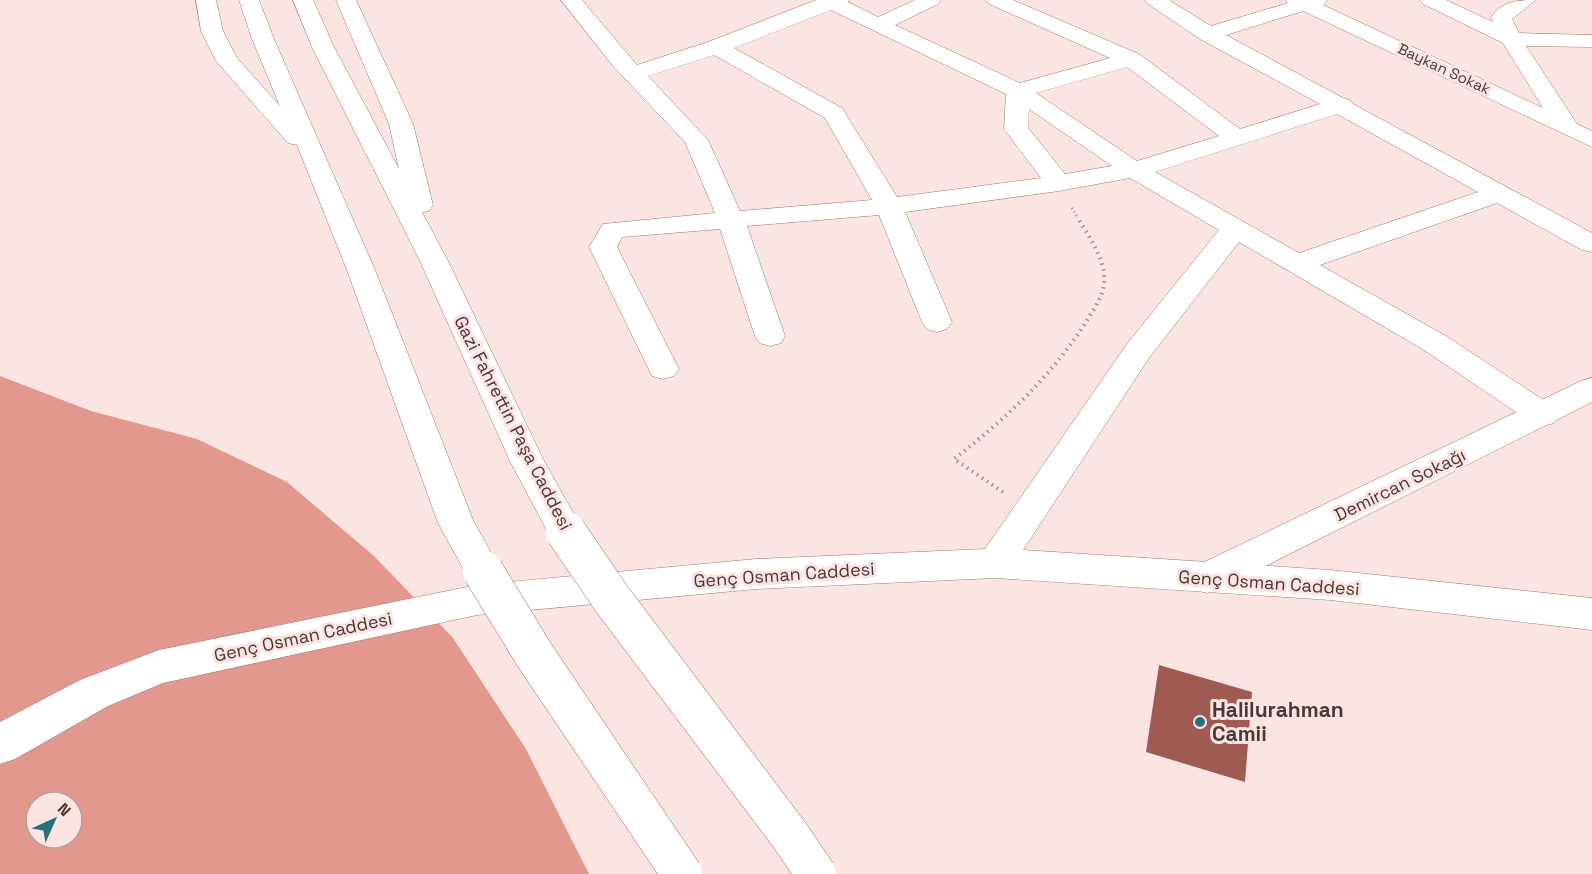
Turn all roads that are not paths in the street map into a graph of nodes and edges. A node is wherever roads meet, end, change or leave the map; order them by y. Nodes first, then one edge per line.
1 (206, 0) edge
2 (249, 0) edge
3 (303, 0) edge
4 (346, 0) edge
5 (571, 0) edge
6 (931, 0) edge
7 (996, 0) edge
8 (1155, 0) edge
9 (1430, 0) edge
10 (1526, 0) edge
11 (832, 1) edge
12 (1306, 1) edge
13 (878, 25) junction
14 (1208, 34) junction
15 (1511, 39) junction
16 (1592, 41) edge
17 (716, 47) junction
18 (1131, 59) junction
19 (633, 73) junction
20 (1018, 91) junction
21 (1342, 105) junction
22 (1567, 127) junction
23 (1237, 138) junction
24 (1592, 140) edge
25 (316, 160) junction
26 (1134, 170) junction
27 (1059, 183) junction
28 (1500, 193) junction
29 (889, 206) junction
30 (731, 220) junction
31 (1236, 227) junction
32 (1592, 244) edge
33 (433, 260) junction
34 (1297, 263) junction
35 (937, 322) dead end
36 (770, 336) dead end
37 (663, 369) dead end
38 (1592, 389) edge
39 (1543, 415) junction
40 (995, 563) junction
41 (1207, 578) junction
42 (1592, 614) edge
43 (0, 745) edge
44 (682, 874) edge
45 (816, 874) edge

1 - 25 main road
2 - 25 main road
3 - 33 main road, Gazi Fahrettin Paşa Caddesi
4 - 33 main road
5 - 19 main road
6 - 13 main road
7 - 18 main road
8 - 14 main road
9 - 15 main road
10 - 15 main road
11 - 13 main road
11 - 17 main road
12 - 14 main road
12 - 22 main road, Baykan Sokak
13 - 20 main road
14 - 21 main road
15 - 16 main road
15 - 22 main road
17 - 19 main road
17 - 29 main road
18 - 20 main road
18 - 23 main road
19 - 30 main road
20 - 26 main road
20 - 27 main road
21 - 23 main road
21 - 28 main road
22 - 24 main road, Baykan Sokak
23 - 26 main road
25 - 44 main road, bridge
26 - 27 main road
26 - 31 main road
27 - 29 main road
28 - 32 main road
28 - 34 main road
29 - 30 main road
29 - 35 main road
30 - 36 main road
30 - 37 main road
31 - 34 main road
31 - 40 main road
33 - 45 main road, Gazi Fahrettin Paşa Caddesi, bridge
34 - 39 main road
38 - 39 main road, Demircan Sokağı
39 - 41 main road, Demircan Sokağı
40 - 41 main road, Genç Osman Caddesi
40 - 43 main road, Genç Osman Caddesi
41 - 42 main road, Genç Osman Caddesi

